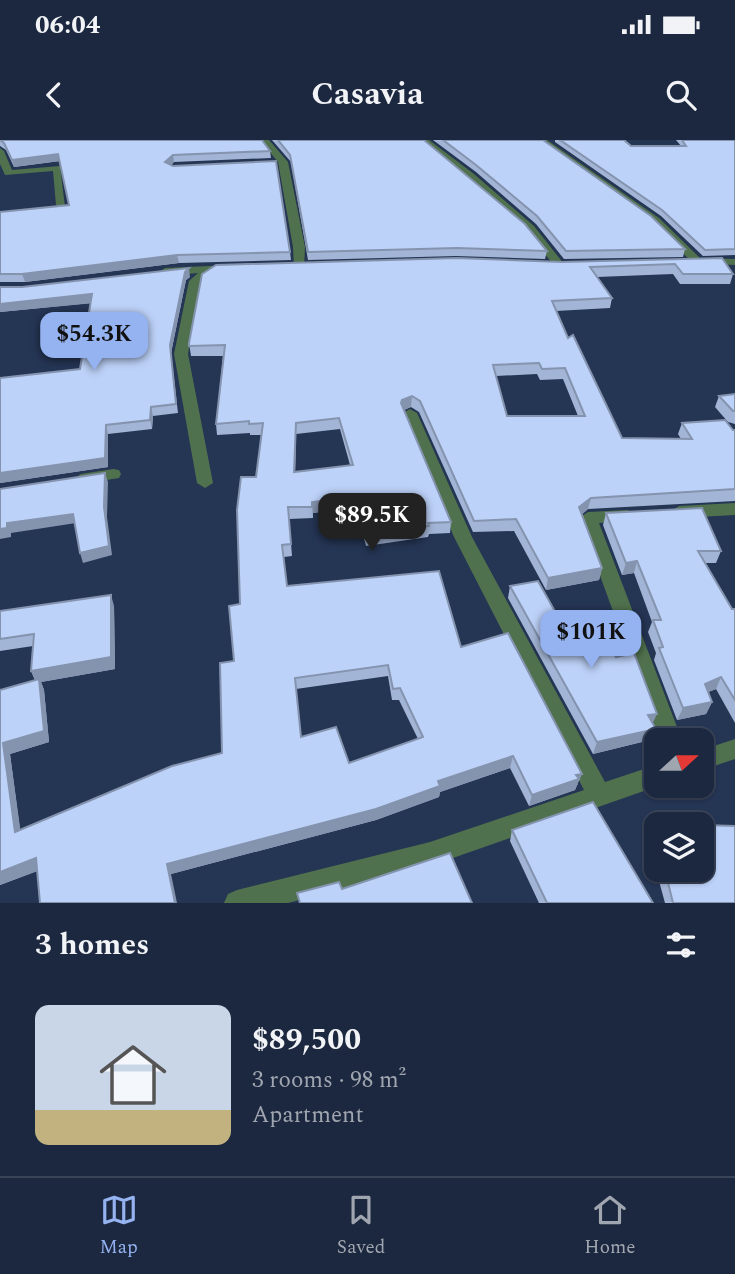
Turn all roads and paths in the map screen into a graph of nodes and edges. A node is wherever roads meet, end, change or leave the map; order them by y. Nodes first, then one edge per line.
1 (264, 140) edge
2 (424, 140) edge
3 (541, 140) edge
4 (0, 151) edge
5 (283, 162) junction
6 (269, 163) edge
7 (61, 205) edge
8 (696, 261) junction
9 (683, 262) edge
10 (735, 262) edge
11 (574, 266) edge
12 (300, 267) edge
13 (238, 268) edge
14 (214, 269) junction
15 (153, 273) edge
16 (410, 414) dead end
17 (113, 474) dead end
18 (62, 482) edge
19 (205, 483) dead end
20 (735, 509) edge
21 (667, 728) edge
22 (735, 749) edge
23 (714, 756) edge
24 (644, 780) edge
25 (600, 796) junction
26 (237, 903) edge

1 - 5 street
2 - 11 street
3 - 8 street
4 - 7 street
5 - 6 street
5 - 12 street
8 - 9 street
8 - 10 street
13 - 14 street
14 - 15 street
14 - 19 street
16 - 25 street
17 - 18 street
20 - 21 street
22 - 23 street
24 - 25 street
25 - 26 street

